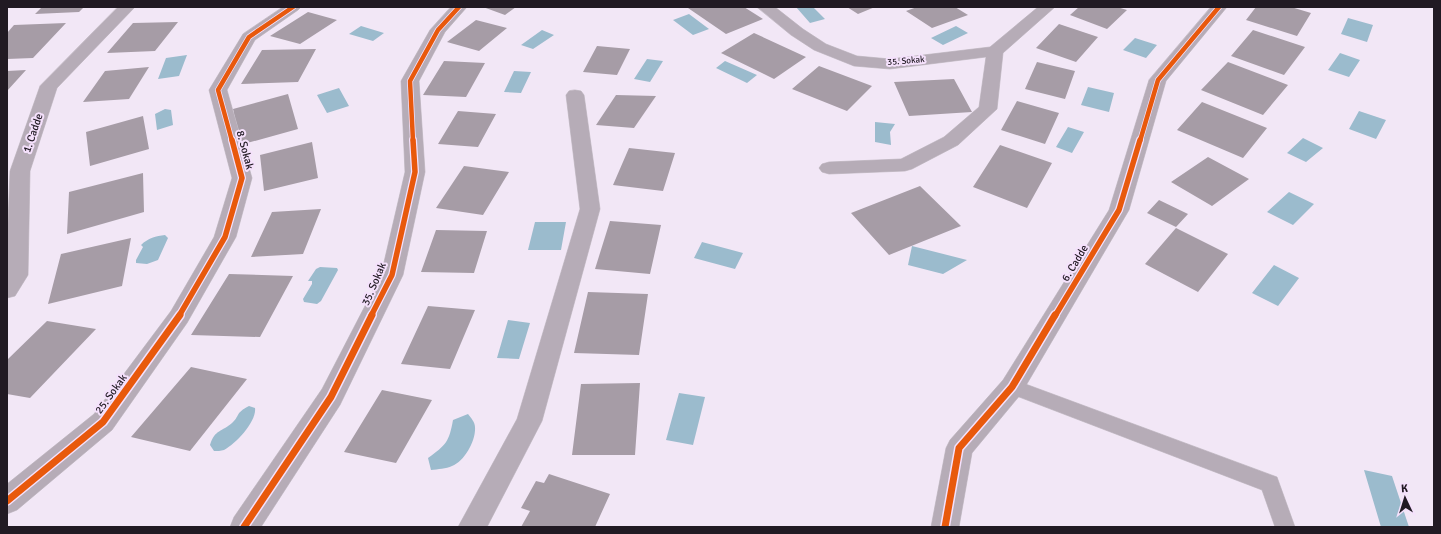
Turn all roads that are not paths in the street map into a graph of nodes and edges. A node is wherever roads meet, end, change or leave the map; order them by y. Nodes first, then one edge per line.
1 (128, 7) edge
2 (293, 7) edge
3 (459, 7) edge
4 (765, 7) edge
5 (1047, 7) edge
6 (1219, 7) edge
7 (995, 51) junction
8 (575, 95) dead end
9 (829, 168) dead end
10 (7, 290) edge
11 (179, 317) joint
12 (1012, 387) junction
13 (7, 500) edge
14 (244, 527) edge
15 (472, 527) edge
16 (945, 527) edge
17 (1286, 527) edge

1 - 10 street, 1. Cadde
2 - 11 street, 8. Sokak
3 - 14 street, 35. Sokak
4 - 7 street, 35. Sokak
5 - 7 street
6 - 12 street, 6. Cadde
7 - 9 street
8 - 15 street
11 - 13 street, 25. Sokak
12 - 16 street, 6. Cadde
12 - 17 lane

